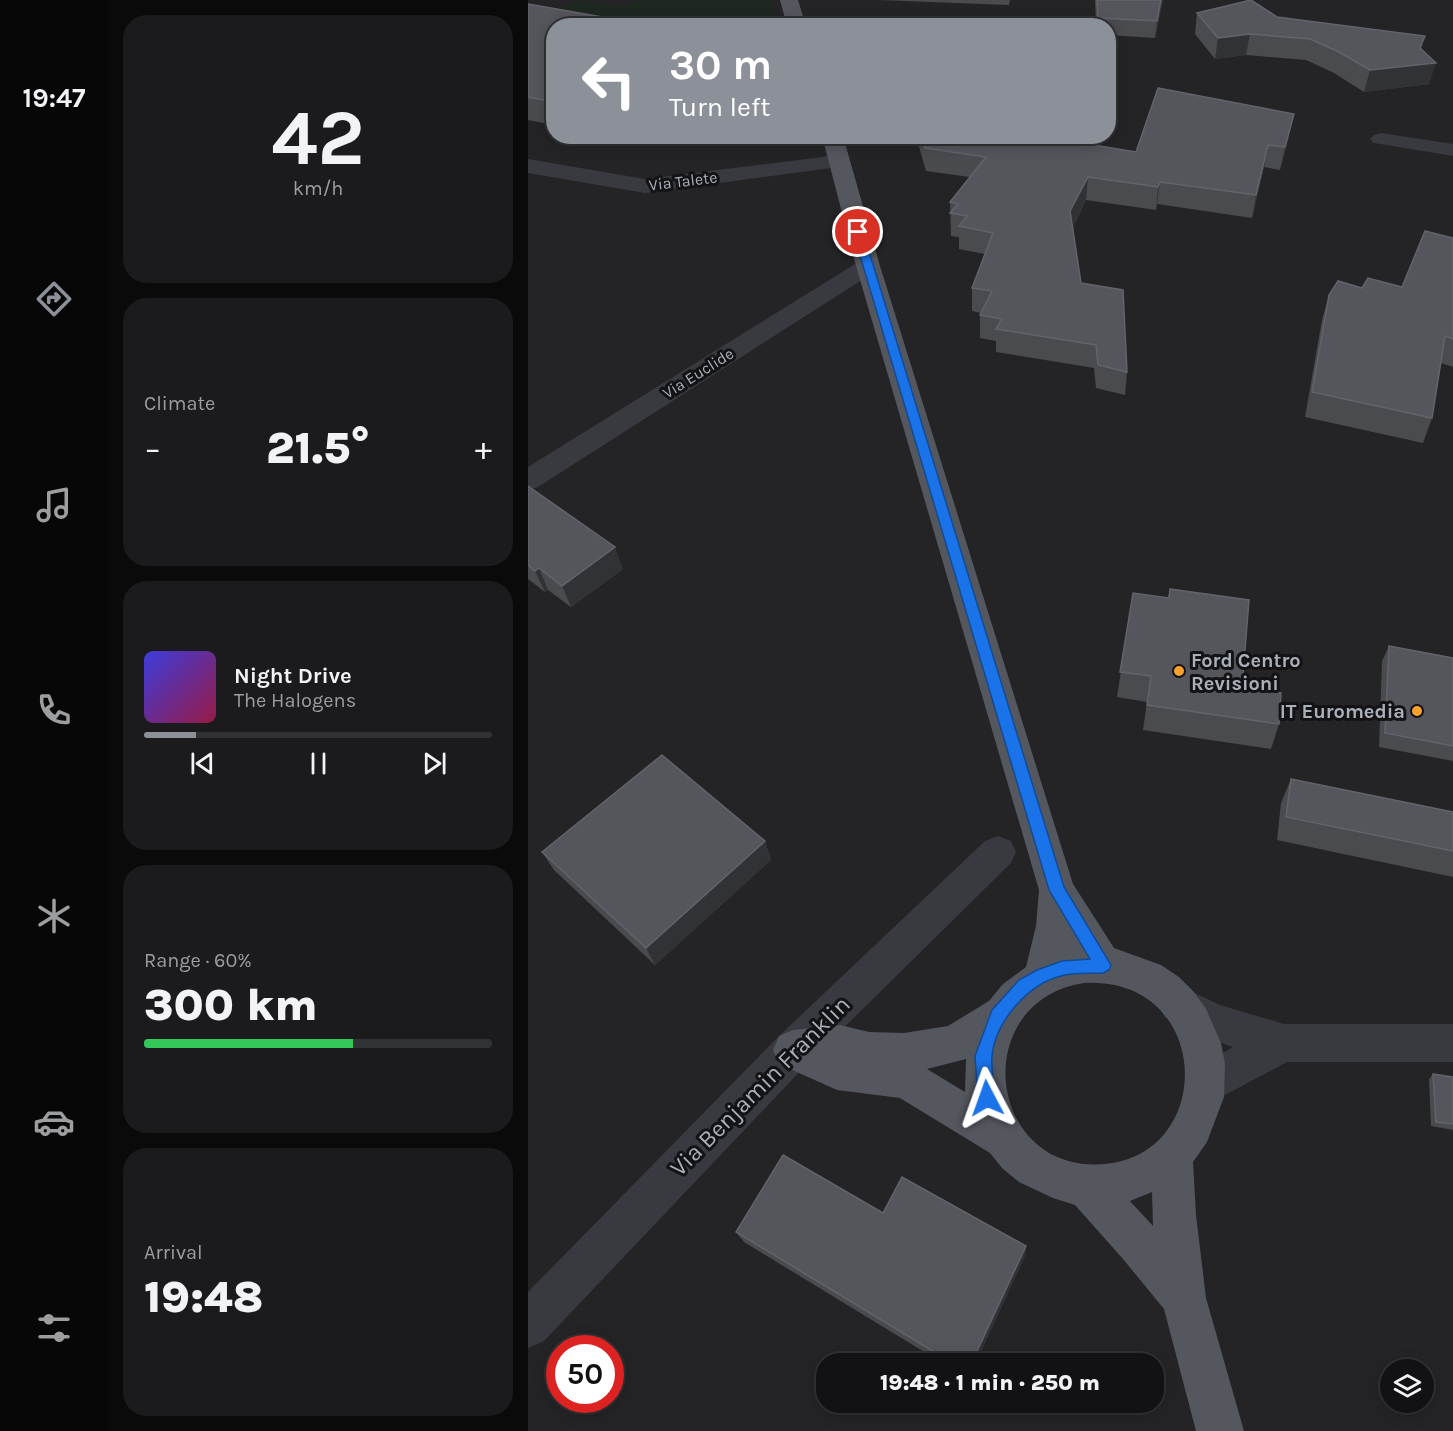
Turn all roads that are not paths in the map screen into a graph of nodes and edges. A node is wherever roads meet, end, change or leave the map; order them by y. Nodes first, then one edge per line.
1 (789, 0) edge
2 (795, 18) edge
3 (1380, 139) dead end
4 (835, 149) edge
5 (1453, 150) edge
6 (528, 166) edge
7 (868, 266) junction
8 (528, 480) edge
9 (998, 852) dead end
10 (1057, 890) junction
11 (1103, 965) junction
12 (1043, 975) junction
13 (1178, 1004) junction
14 (998, 1016) junction
15 (1284, 1043) junction
16 (1453, 1043) edge
17 (793, 1050) junction
18 (1209, 1084) junction
19 (1007, 1140) junction
20 (1172, 1161) junction
21 (1086, 1185) junction
22 (1183, 1298) junction
23 (528, 1325) edge
24 (1220, 1431) edge

1 - 2 main road
3 - 5 street
4 - 6 street, Via Talete
4 - 7 main road
7 - 8 street, Via Euclide
7 - 10 main road
9 - 17 street, Via Benjamin Franklin
10 - 11 main road
10 - 12 main road
11 - 12 main road
11 - 13 main road
12 - 14 main road
13 - 15 street
13 - 18 main road
14 - 17 main road
14 - 19 main road
15 - 16 street
15 - 18 street
17 - 19 main road
17 - 23 street, Via Benjamin Franklin
18 - 20 main road
19 - 21 main road
20 - 21 main road
20 - 22 main road
21 - 22 main road
22 - 24 main road

